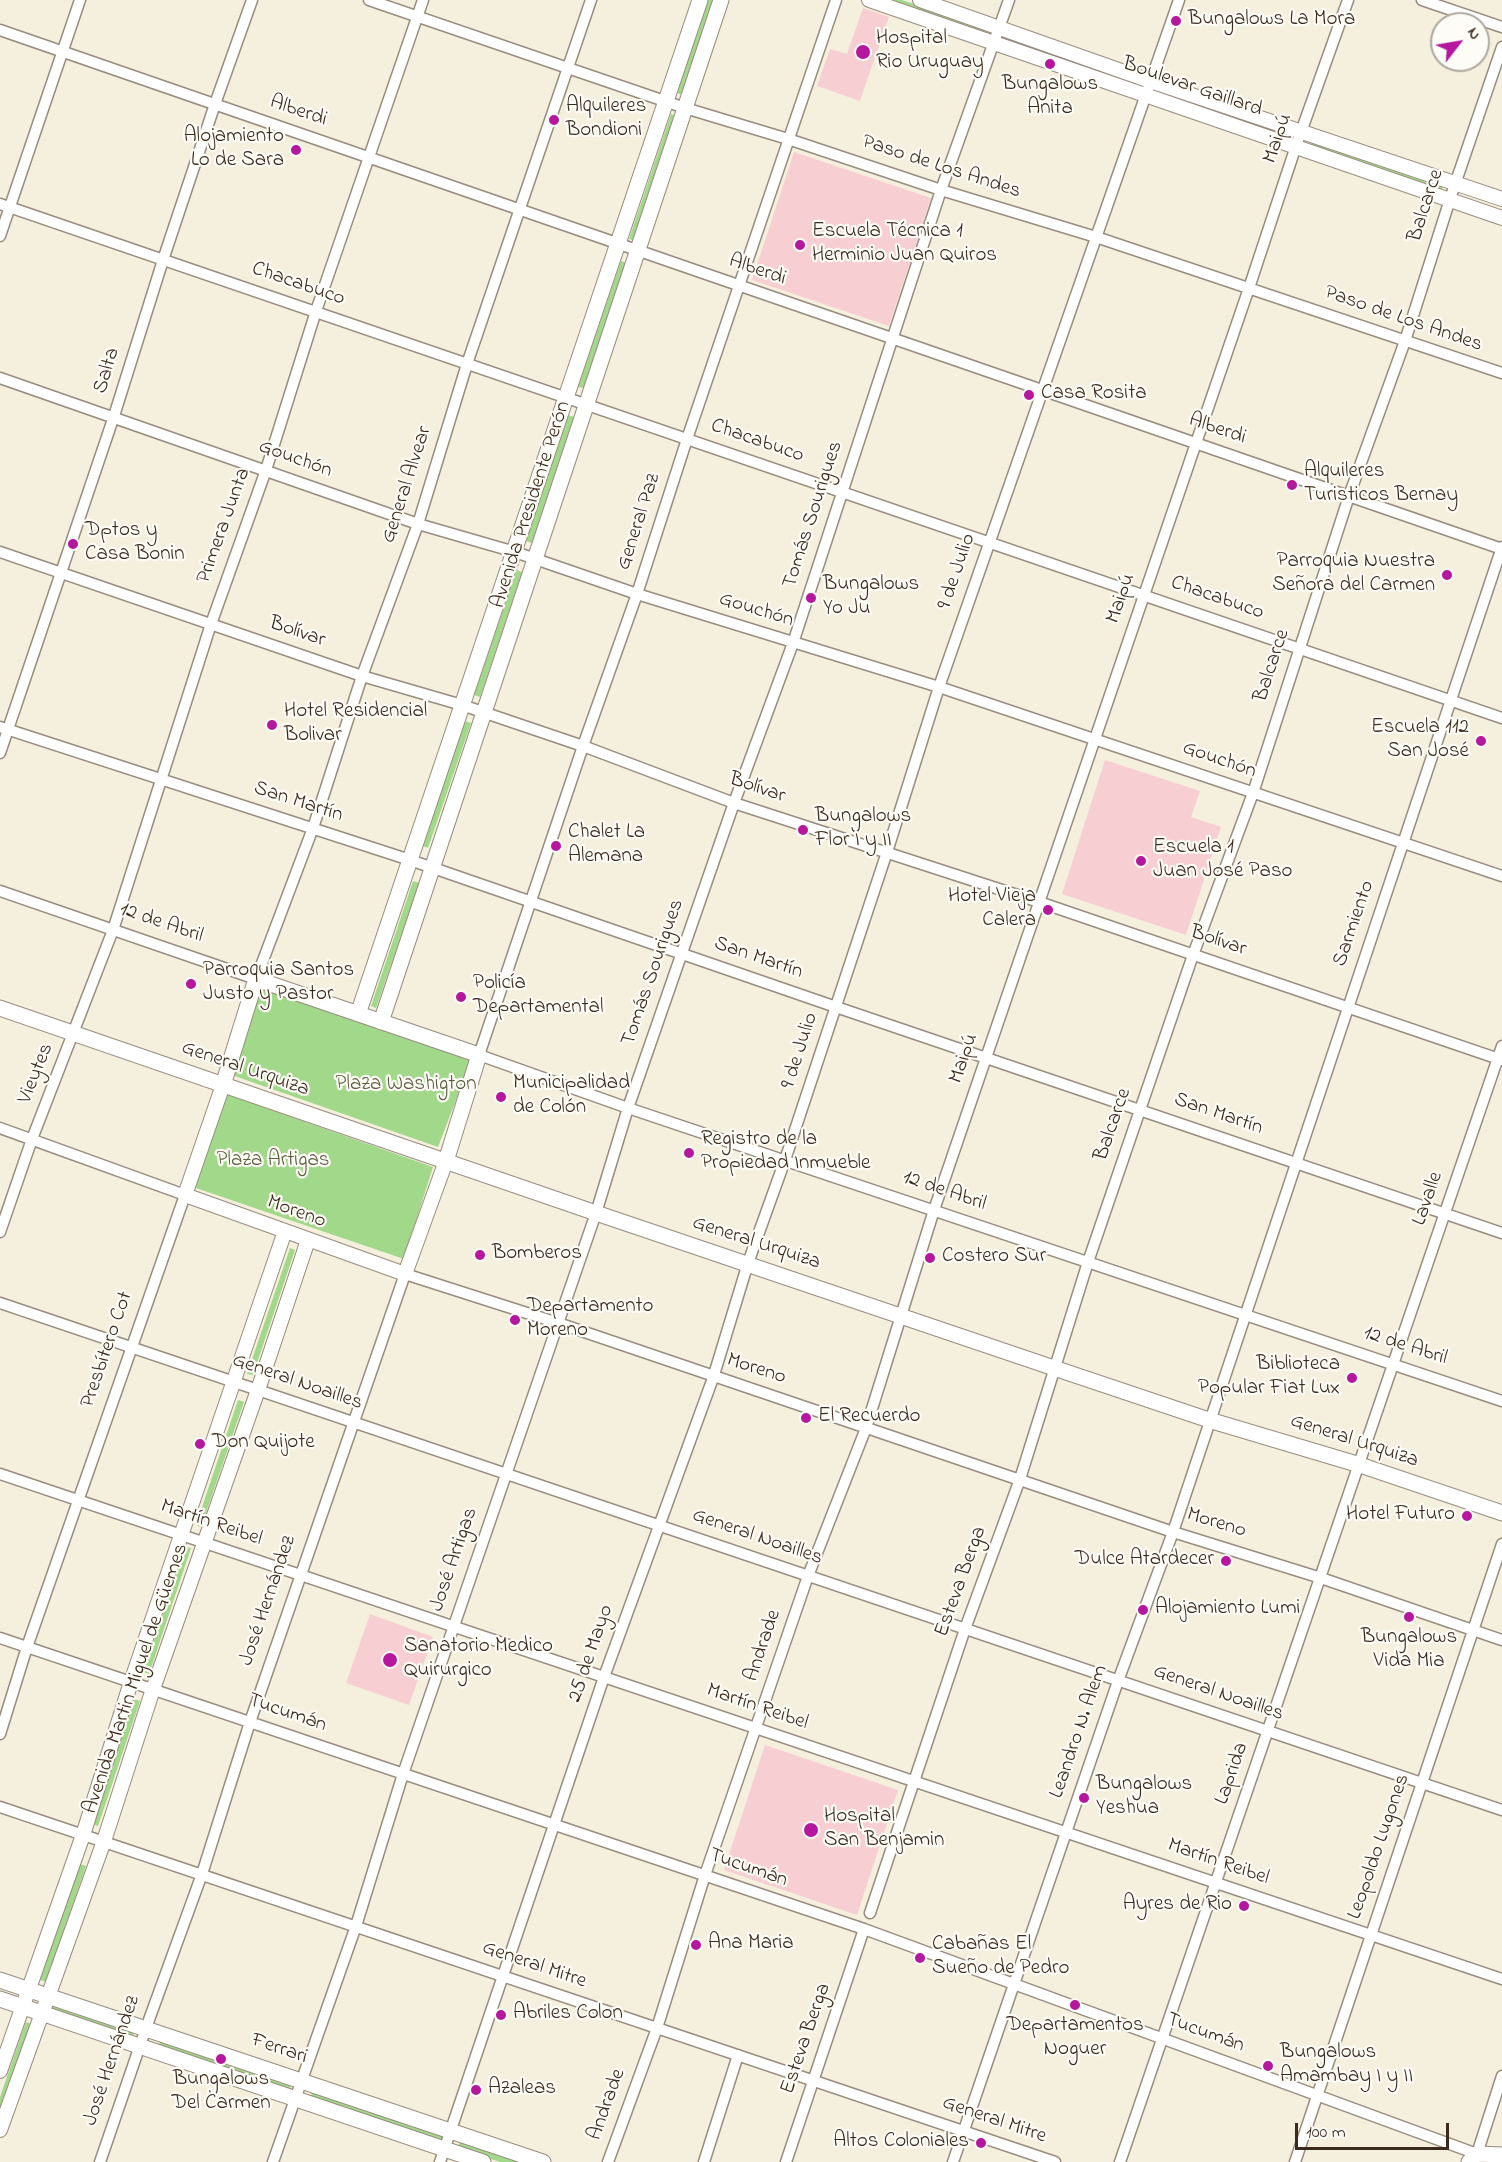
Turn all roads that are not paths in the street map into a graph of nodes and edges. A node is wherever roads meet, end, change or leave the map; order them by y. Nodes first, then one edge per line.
1 (80, 0) edge
2 (252, 0) edge
3 (369, 0) edge
4 (423, 0) edge
5 (591, 0) edge
6 (700, 0) edge
7 (721, 0) edge
8 (836, 0) edge
9 (869, 0) edge
10 (920, 0) edge
11 (1009, 0) edge
12 (1179, 0) edge
13 (1348, 0) edge
14 (1422, 0) edge
15 (417, 17) junction
16 (1000, 27) junction
17 (1502, 27) edge
18 (0, 30) edge
19 (993, 44) junction
20 (1502, 47) edge
21 (63, 51) junction
22 (567, 68) junction
23 (1150, 81) junction
24 (1146, 94) junction
25 (665, 100) junction
26 (215, 104) junction
27 (685, 108) junction
28 (1302, 132) junction
29 (788, 139) junction
30 (1296, 146) junction
31 (369, 156) junction
32 (1455, 183) junction
33 (941, 190) junction
34 (1502, 199) edge
35 (1449, 200) junction
36 (5, 206) edge
37 (520, 210) junction
38 (1502, 218) edge
39 (0, 236) edge
40 (1096, 237) junction
41 (618, 244) junction
42 (638, 251) junction
43 (163, 260) junction
44 (739, 285) junction
45 (1250, 288) junction
46 (316, 311) junction
47 (892, 338) junction
48 (1405, 341) junction
49 (467, 364) junction
50 (1502, 373) edge
51 (0, 378) edge
52 (1043, 390) junction
53 (566, 398) junction
54 (587, 405) junction
55 (114, 416) junction
56 (687, 439) junction
57 (1196, 443) junction
58 (266, 470) junction
59 (841, 492) junction
60 (1349, 496) junction
61 (418, 524) junction
62 (989, 542) junction
63 (1502, 548) edge
64 (0, 552) edge
65 (515, 552) junction
66 (536, 559) junction
67 (60, 573) junction
68 (637, 594) junction
69 (1144, 595) junction
70 (211, 624) junction
71 (793, 643) junction
72 (1299, 648) junction
73 (362, 676) junction
74 (939, 687) junction
75 (1451, 700) junction
76 (462, 705) junction
77 (484, 712) junction
78 (1502, 718) edge
79 (4, 729) edge
80 (1095, 739) junction
81 (583, 746) junction
82 (0, 753) edge
83 (162, 779) junction
84 (1253, 793) junction
85 (734, 802) junction
86 (313, 828) junction
87 (1402, 843) junction
88 (887, 852) junction
89 (410, 860) junction
90 (433, 867) junction
91 (1502, 876) edge
92 (0, 891) edge
93 (531, 901) junction
94 (1039, 902) junction
95 (113, 930) junction
96 (682, 952) junction
97 (1193, 955) junction
98 (256, 979) junction
99 (836, 1007) junction
100 (1347, 1007) junction
101 (0, 1008) edge
102 (358, 1014) junction
103 (381, 1022) junction
104 (74, 1033) junction
105 (1502, 1046) edge
106 (479, 1055) junction
107 (986, 1056) junction
108 (1500, 1060) edge
109 (223, 1085) junction
110 (628, 1108) junction
111 (1140, 1109) junction
112 (0, 1128) edge
113 (32, 1139) junction
114 (785, 1160) junction
115 (446, 1161) junction
116 (1295, 1162) junction
117 (185, 1195) junction
118 (934, 1210) junction
119 (596, 1213) junction
120 (1445, 1213) junction
121 (285, 1231) junction
122 (0, 1232) edge
123 (1502, 1233) edge
124 (308, 1240) junction
125 (1088, 1262) junction
126 (748, 1263) junction
127 (405, 1274) junction
128 (0, 1303) edge
129 (900, 1314) junction
130 (1244, 1315) junction
131 (558, 1323) junction
132 (131, 1347) junction
133 (1394, 1365) junction
134 (1054, 1368) junction
135 (713, 1378) junction
136 (234, 1382) junction
137 (258, 1390) junction
138 (1502, 1401) edge
139 (1209, 1420) junction
140 (353, 1422) junction
141 (866, 1428) junction
142 (1360, 1465) junction
143 (505, 1473) junction
144 (0, 1474) edge
145 (1020, 1479) junction
146 (78, 1500) junction
147 (1502, 1513) edge
148 (658, 1525) junction
149 (1173, 1532) junction
150 (182, 1535) junction
151 (205, 1542) junction
152 (1502, 1544) edge
153 (301, 1575) junction
154 (808, 1576) junction
155 (1321, 1578) junction
156 (453, 1626) junction
157 (965, 1629) junction
158 (1473, 1630) junction
159 (0, 1638) edge
160 (1502, 1640) edge
161 (27, 1647) junction
162 (604, 1677) junction
163 (1118, 1681) junction
164 (131, 1682) junction
165 (153, 1689) junction
166 (250, 1722) junction
167 (756, 1728) junction
168 (1268, 1731) junction
169 (0, 1734) edge
170 (403, 1773) junction
171 (914, 1781) junction
172 (1422, 1783) junction
173 (0, 1807) edge
174 (1502, 1810) edge
175 (554, 1824) junction
176 (1066, 1833) junction
177 (83, 1835) junction
178 (104, 1842) junction
179 (202, 1874) junction
180 (705, 1875) junction
181 (1216, 1883) junction
182 (870, 1913) dead end
183 (356, 1926) junction
184 (864, 1929) junction
185 (1371, 1935) junction
186 (503, 1976) junction
187 (1502, 1979) edge
188 (0, 1980) edge
189 (1014, 1984) junction
190 (28, 1990) junction
191 (47, 1996) junction
192 (0, 1999) edge
193 (22, 2007) junction
194 (41, 2013) junction
195 (146, 2028) junction
196 (657, 2028) junction
197 (1162, 2038) junction
198 (140, 2046) junction
199 (738, 2055) junction
200 (0, 2071) edge
201 (1502, 2076) edge
202 (301, 2080) junction
203 (813, 2081) junction
204 (1317, 2096) junction
205 (294, 2099) junction
206 (0, 2130) edge
207 (964, 2131) junction
208 (450, 2132) junction
209 (1502, 2155) edge
210 (442, 2156) edge
211 (1473, 2159) edge
212 (100, 2162) edge
213 (273, 2162) edge
214 (483, 2162) edge
215 (543, 2162) edge
216 (608, 2162) edge
217 (704, 2162) edge
218 (786, 2162) edge
219 (953, 2162) edge
220 (1055, 2162) edge
221 (1120, 2162) edge
222 (1295, 2162) edge

1 - 21 street
2 - 26 street, Salta
3 - 15 street, Paso de Los Andes
4 - 15 street, Primera Junta
5 - 22 street, General Alvear
6 - 25 main road, Avenida Presidente Perón
7 - 27 main road, Avenida Presidente Perón
8 - 29 street, General Paz
9 - 19 street, Boulevar Gaillard
10 - 16 street, Boulevar Gaillard
11 - 16 street, Tomás Sourigues
12 - 23 street, 9 de Julio
13 - 28 street, Maipú
14 - 17 street
15 - 22 street, Paso de Los Andes
15 - 31 street, Primera Junta
16 - 19 street, Tomás Sourigues
16 - 23 street, Boulevar Gaillard
18 - 21 street, Alberdi
19 - 24 street, Boulevar Gaillard
19 - 33 street, Tomás Sourigues
20 - 32 street, Balcarce
21 - 26 street, Alberdi
21 - 36 street
22 - 25 street, Paso de Los Andes
22 - 37 street, General Alvear
23 - 24 street, 9 de Julio
23 - 28 street, Boulevar Gaillard
24 - 30 street, Boulevar Gaillard
24 - 40 street, 9 de Julio
25 - 27 street, Paso de Los Andes
25 - 41 main road, Avenida Presidente Perón
26 - 31 street, Alberdi
26 - 43 street, Salta
27 - 29 street, Paso de Los Andes
27 - 42 main road, Avenida Presidente Perón
28 - 30 street, Maipú
28 - 32 street, Boulevar Gaillard
29 - 33 street, Paso de Los Andes
29 - 44 street, General Paz
30 - 35 street, Boulevar Gaillard
30 - 45 street, Maipú
31 - 37 street, Alberdi
31 - 46 street, Primera Junta
32 - 34 street, Boulevar Gaillard
32 - 35 street, Balcarce
33 - 40 street, Paso de Los Andes
33 - 47 street, Tomás Sourigues
35 - 38 street, Boulevar Gaillard
35 - 48 street, Balcarce
36 - 39 street
36 - 43 street, Chacabuco
37 - 41 street, Alberdi
37 - 49 street, General Alvear
40 - 45 street, Paso de Los Andes
40 - 52 street, 9 de Julio
41 - 42 street, Alberdi
41 - 53 main road, Avenida Presidente Perón
42 - 44 street, Alberdi
42 - 54 main road, Avenida Presidente Perón
43 - 46 street, Chacabuco
43 - 55 street, Salta
44 - 47 street, Alberdi
44 - 56 street, General Paz
45 - 48 street, Paso de Los Andes
45 - 57 street, Maipú
46 - 49 street, Chacabuco
46 - 58 street, Primera Junta
47 - 52 street, Alberdi
47 - 59 street, Tomás Sourigues
48 - 50 street, Paso de Los Andes
48 - 60 street, Balcarce
49 - 53 street, Chacabuco
49 - 61 street, General Alvear
51 - 55 street, Gouchón
52 - 57 street, Alberdi
52 - 62 street, 9 de Julio
53 - 54 street, Chacabuco
53 - 65 main road, Avenida Presidente Perón
54 - 56 street, Chacabuco
54 - 66 main road, Avenida Presidente Perón
55 - 58 street, Gouchón
55 - 67 street, Salta
56 - 59 street, Chacabuco
56 - 68 street, General Paz
57 - 60 street, Alberdi
57 - 69 street, Maipú
58 - 61 street, Gouchón
58 - 70 street, Primera Junta
59 - 62 street, Chacabuco
59 - 71 street, Tomás Sourigues
60 - 63 street, Alberdi
60 - 72 street, Balcarce
61 - 65 street, Gouchón
61 - 73 street, General Alvear
62 - 69 street, Chacabuco
62 - 74 street, 9 de Julio
63 - 75 street, Sarmiento
64 - 67 street, Bolívar
65 - 66 street, Gouchón
65 - 76 main road, Avenida Presidente Perón
66 - 68 street, Gouchón
66 - 77 main road, Avenida Presidente Perón
67 - 70 street, Bolívar
67 - 79 street, Salta
68 - 71 street, Gouchón
68 - 81 street, General Paz
69 - 72 street, Chacabuco
69 - 80 street, Maipú
70 - 73 street, Bolívar
70 - 83 street, Primera Junta
71 - 74 street, Gouchón
71 - 85 street, Tomás Sourigues
72 - 75 street, Chacabuco
72 - 84 street, Balcarce
73 - 76 street, Bolívar
73 - 86 street, General Alvear
74 - 80 street, Gouchón
74 - 88 street, 9 de Julio
75 - 78 street, Chacabuco
75 - 87 street, Sarmiento
76 - 77 street, Bolívar
76 - 89 main road, Avenida Presidente Perón
77 - 81 street, Bolívar
77 - 90 main road, Avenida Presidente Perón
79 - 82 street, Salta
79 - 83 street, San Martín
80 - 84 street, Gouchón
80 - 94 street, Maipú
81 - 85 street, Bolívar
81 - 93 street, General Paz
83 - 86 street, San Martín
83 - 95 street, Primera Junta
84 - 87 street, Gouchón
84 - 97 street, Balcarce
85 - 88 street, Bolívar
85 - 96 street, Tomás Sourigues
86 - 89 street, San Martín
86 - 98 street, General Alvear
87 - 91 street, Gouchón
87 - 100 street, Sarmiento
88 - 94 street, Bolívar
88 - 99 street, 9 de Julio
89 - 90 street, San Martín
89 - 102 main road, Avenida Presidente Perón
90 - 93 street, San Martín
90 - 103 main road, Avenida Presidente Perón
92 - 95 street, 12 de Abril
93 - 96 street, San Martín
93 - 106 street, General Paz
94 - 97 street, Bolívar
94 - 107 street, Maipú
95 - 98 street, 12 de Abril
95 - 104 street, Vieytes
96 - 99 street, San Martín
96 - 110 street, Tomás Sourigues
97 - 100 street, Bolívar
97 - 111 street, Balcarce
98 - 102 main road, 12 de Abril
98 - 109 main road, Presbítero Cot
99 - 107 street, San Martín
99 - 114 street, 9 de Julio
100 - 108 street, Bolívar
100 - 116 street, Sarmiento
101 - 104 main road, General Urquiza
102 - 103 main road, 12 de Abril
103 - 106 main road, 12 de Abril
104 - 109 main road, General Urquiza
104 - 113 street, Vieytes
105 - 108 street, Lavalle
106 - 110 street, 12 de Abril
106 - 115 main road, José Hernández
107 - 111 street, San Martín
107 - 118 street, Maipú
108 - 120 street, Lavalle
109 - 115 main road, General Urquiza
109 - 117 street, Presbítero Cot
110 - 114 street, 12 de Abril
110 - 119 street, José Artigas
111 - 116 street, San Martín
111 - 125 street, Balcarce
112 - 113 street, Moreno
113 - 117 street, Moreno
113 - 122 street, Vieytes
114 - 118 street, 12 de Abril
114 - 126 street, 25 de Mayo
115 - 119 main road, General Urquiza
115 - 127 street, José Hernández
116 - 120 street, San Martín
116 - 130 street, Sarmiento
117 - 121 street, Moreno
117 - 132 street, Presbítero Cot
118 - 125 street, 12 de Abril
118 - 129 street, Andrade
119 - 126 main road, General Urquiza
119 - 131 street, José Artigas
120 - 123 street, San Martín
120 - 133 street, Lavalle
121 - 124 street, Moreno
121 - 136 street, Avenida Martin Miguel de Güemes
124 - 127 street, Moreno
124 - 137 street, Avenida Martin Miguel de Güemes
125 - 130 street, 12 de Abril
125 - 134 street, Esteva Berga
126 - 129 main road, General Urquiza
126 - 135 street, 25 de Mayo
127 - 131 street, Moreno
127 - 140 street, José Hernández
128 - 132 street, General Noailles
129 - 134 main road, General Urquiza
129 - 141 street, Andrade
130 - 133 street, 12 de Abril
130 - 139 street, Leandro N. Alem
131 - 135 street, Moreno
131 - 143 street, José Artigas
132 - 136 street, General Noailles
132 - 146 street, Presbítero Cot
133 - 138 street, 12 de Abril
133 - 142 street, Laprida
134 - 139 main road, General Urquiza
134 - 145 street, Esteva Berga
135 - 141 street, Moreno
135 - 148 street, 25 de Mayo
136 - 137 street, General Noailles
136 - 150 street, Avenida Martin Miguel de Güemes
137 - 140 street, General Noailles
137 - 151 street, Avenida Martin Miguel de Güemes
139 - 142 main road, General Urquiza
139 - 149 street, Leandro N. Alem
140 - 143 street, General Noailles
140 - 153 street, José Hernández
141 - 145 street, Moreno
141 - 154 street, Andrade
142 - 147 main road, General Urquiza
142 - 155 street, Laprida
143 - 148 street, General Noailles
143 - 156 street, José Artigas
144 - 146 street, Martín Reibel
145 - 149 street, Moreno
145 - 157 street, Esteva Berga
146 - 150 street, Martín Reibel
146 - 161 street, Presbítero Cot
148 - 154 street, General Noailles
148 - 162 street, 25 de Mayo
149 - 155 street, Moreno
149 - 163 street, Leandro N. Alem
150 - 151 street, Martín Reibel
150 - 164 street, Avenida Martin Miguel de Güemes
151 - 153 street, Martín Reibel
151 - 165 street, Avenida Martin Miguel de Güemes
152 - 158 street, Leopoldo Lugones
153 - 156 street, Martín Reibel
153 - 166 street, José Hernández
154 - 157 street, General Noailles
154 - 167 street, Andrade
155 - 158 street, Moreno
155 - 168 street, Laprida
156 - 162 street, Martín Reibel
156 - 170 street, José Artigas
157 - 163 street, General Noailles
157 - 171 street, Esteva Berga
158 - 160 street, Moreno
158 - 172 street, Leopoldo Lugones
159 - 161 street, Tucumán
161 - 164 street, Tucumán
161 - 169 street, Presbítero Cot
162 - 167 street, Martín Reibel
162 - 175 street, 25 de Mayo
163 - 168 street, General Noailles
163 - 176 street, Leandro N. Alem
164 - 165 street, Tucumán
164 - 177 street, Avenida Martin Miguel de Güemes
165 - 166 street, Tucumán
165 - 178 street, Avenida Martin Miguel de Güemes
166 - 170 street, Tucumán
166 - 179 street, José Hernández
167 - 171 street, Martín Reibel
167 - 180 street, Andrade
168 - 172 street, General Noailles
168 - 181 street, Laprida
170 - 175 street, Tucumán
170 - 183 street, José Artigas
171 - 176 street, Martín Reibel
171 - 182 street, Esteva Berga
172 - 174 street, General Noailles
172 - 185 street, Leopoldo Lugones
173 - 177 street, General Mitre
175 - 180 street, Tucumán
175 - 186 street, 25 de Mayo
176 - 181 street, Martín Reibel
176 - 189 street, Leandro N. Alem
177 - 178 street, General Mitre
177 - 190 street, Avenida Martin Miguel de Güemes
178 - 179 street, General Mitre
178 - 191 street, Avenida Martin Miguel de Güemes
179 - 183 street, General Mitre
179 - 195 street, José Hernández
180 - 184 street, Tucumán
180 - 196 street, Andrade
181 - 185 street, Martín Reibel
181 - 197 street, Laprida
183 - 186 street, General Mitre
183 - 202 street, José Artigas
184 - 189 street, Tucumán
184 - 203 street, Esteva Berga
185 - 187 street, Martín Reibel
185 - 204 street, Leopoldo Lugones
186 - 196 street, General Mitre
186 - 208 street, 25 de Mayo
188 - 190 main road, Ferrari
189 - 197 street, Tucumán
189 - 207 street, Leandro N. Alem
190 - 191 main road, Ferrari
190 - 193 street, Avenida Martin Miguel de Güemes
191 - 194 street, Avenida Martin Miguel de Güemes
191 - 195 main road, Ferrari
192 - 193 main road, Ferrari
193 - 194 main road, Ferrari
193 - 200 street, Avenida Martin Miguel de Güemes
194 - 198 main road, Ferrari
194 - 206 street, Avenida Martin Miguel de Güemes
195 - 198 street, José Hernández
195 - 202 main road, Ferrari
196 - 199 street, General Mitre
196 - 216 street, Andrade
197 - 204 street, Tucumán
197 - 221 street, Laprida
198 - 205 main road, Ferrari
198 - 212 street, José Hernández
199 - 203 street, General Mitre
199 - 217 street
201 - 211 street
202 - 205 street, José Artigas
202 - 208 main road, Ferrari
203 - 207 street, General Mitre
203 - 218 street, Esteva Berga
204 - 211 street, Tucumán
204 - 222 street, Leopoldo Lugones
205 - 210 main road, Ferrari
205 - 213 street, José Artigas
207 - 219 street, Leandro N. Alem
207 - 220 street, General Mitre
208 - 210 street, 25 de Mayo
208 - 215 main road, Ferrari
209 - 211 main road
210 - 214 main road, Ferrari

